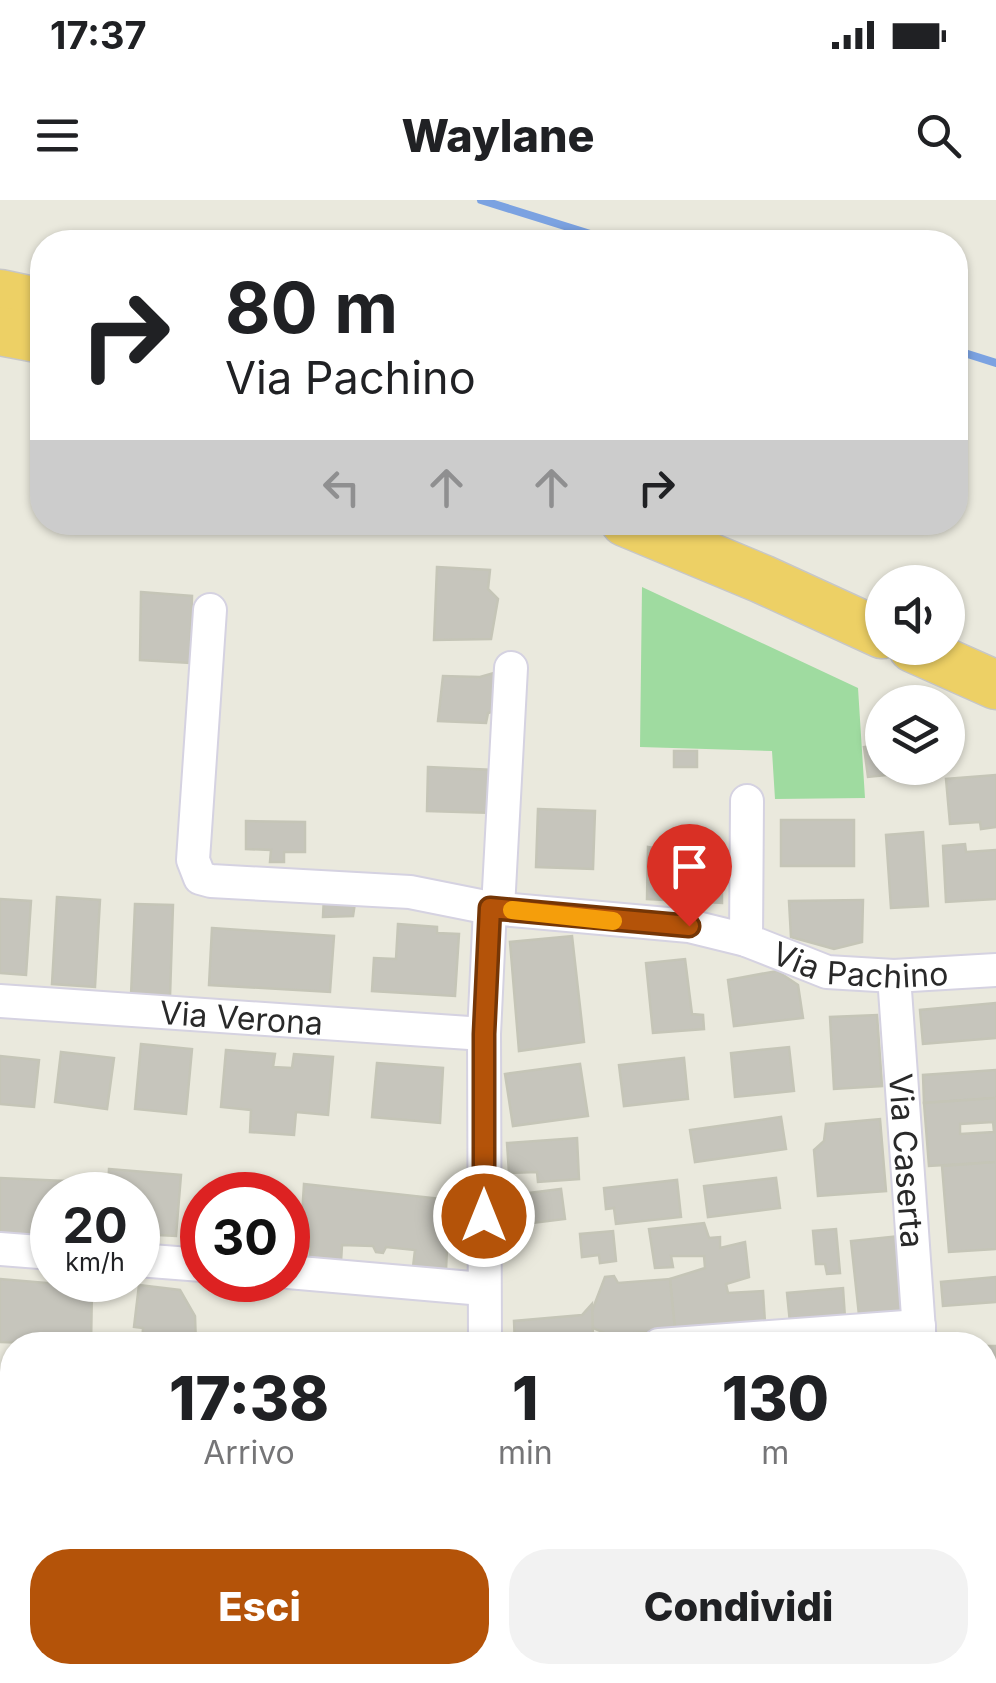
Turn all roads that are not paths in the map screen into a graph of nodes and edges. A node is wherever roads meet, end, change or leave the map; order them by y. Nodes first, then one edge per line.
1 (0, 294) edge
2 (30, 300) edge
3 (0, 331) edge
4 (30, 337) edge
5 (655, 535) edge
6 (737, 535) edge
7 (865, 592) edge
8 (210, 610) dead end
9 (865, 627) edge
10 (965, 636) edge
11 (996, 650) edge
12 (951, 665) edge
13 (510, 668) dead end
14 (996, 685) edge
15 (747, 801) dead end
16 (494, 908) junction
17 (746, 940) junction
18 (996, 970) edge
19 (894, 976) junction
20 (0, 1001) edge
21 (484, 1034) junction
22 (0, 1248) edge
23 (30, 1251) edge
24 (310, 1274) edge
25 (483, 1289) junction
26 (485, 1332) edge
27 (920, 1332) edge

1 - 2 highway
3 - 4 highway
5 - 9 highway
6 - 7 highway
8 - 16 street, Via Pachino
10 - 11 highway
12 - 14 highway
13 - 16 street
15 - 17 street
16 - 17 street, Via Pachino
16 - 21 street
17 - 19 street, Via Pachino
18 - 19 street, Via Pachino
19 - 27 street, Via Caserta
20 - 21 street, Via Verona
21 - 25 street
22 - 23 street
24 - 25 street
25 - 26 street

